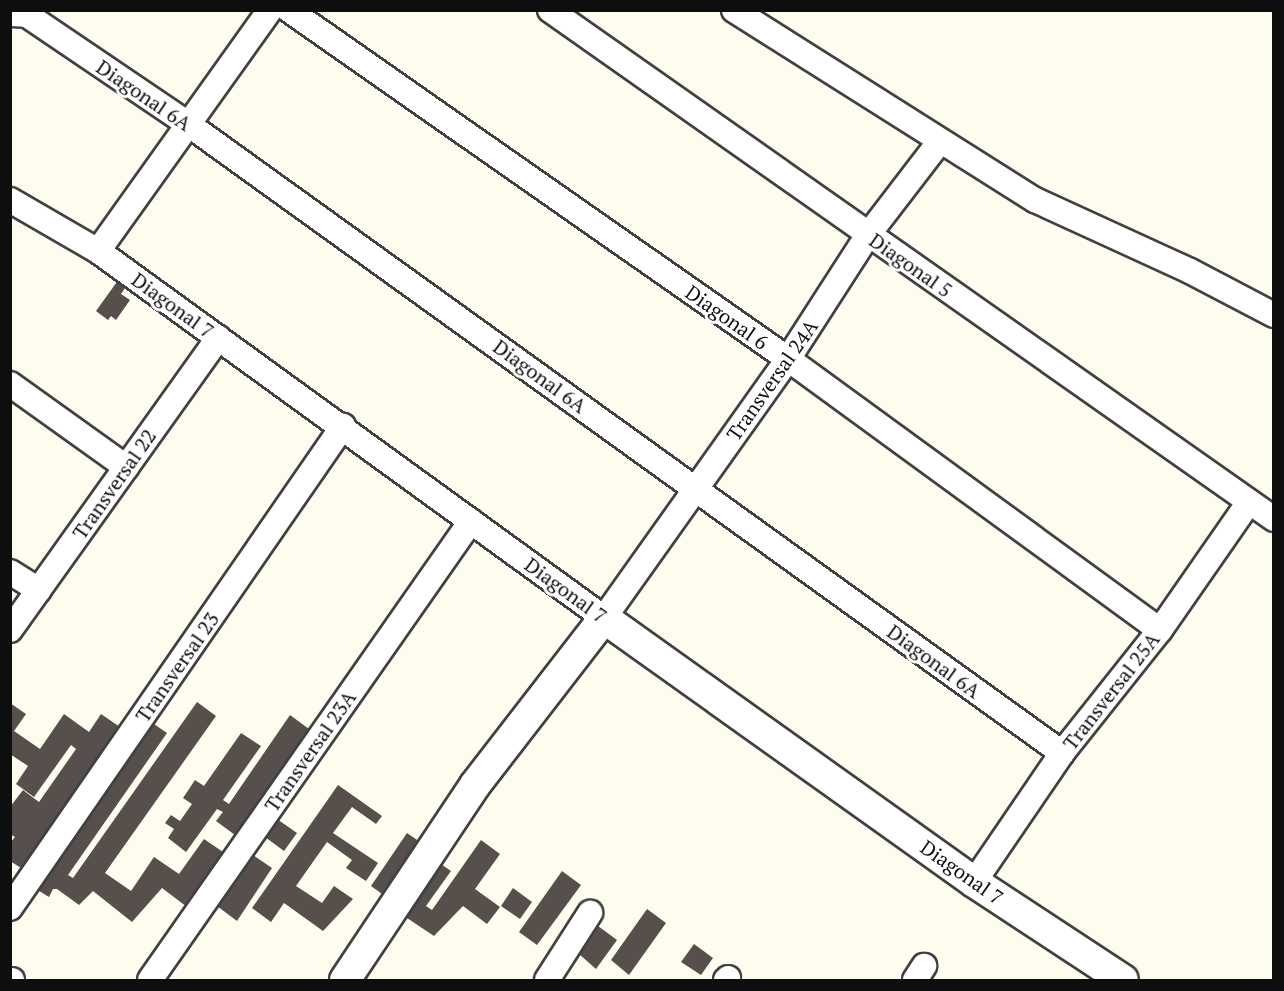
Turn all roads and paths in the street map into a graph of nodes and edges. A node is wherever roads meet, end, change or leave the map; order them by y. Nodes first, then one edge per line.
1 (270, 10) edge
2 (289, 10) edge
3 (550, 10) edge
4 (734, 10) edge
5 (10, 14) edge
6 (188, 124) junction
7 (940, 141) junction
8 (10, 200) edge
9 (868, 235) junction
10 (98, 250) junction
11 (1274, 315) edge
12 (218, 338) junction
13 (788, 359) junction
14 (10, 384) edge
15 (343, 426) junction
16 (126, 467) junction
17 (696, 488) junction
18 (1249, 502) junction
19 (1274, 519) edge
20 (471, 521) junction
21 (10, 572) edge
22 (39, 590) junction
23 (604, 618) junction
24 (10, 630) edge
25 (1160, 630) junction
26 (1062, 753) junction
27 (974, 882) junction
28 (10, 908) edge
29 (590, 913) dead end
30 (1112, 978) edge
31 (150, 981) edge
32 (345, 981) edge
33 (547, 981) edge

1 - 6 street
2 - 13 street, Diagonal 6
3 - 9 street, Diagonal 5
4 - 7 street
5 - 6 street, Diagonal 6A
6 - 10 street
6 - 17 street, Diagonal 6A
7 - 9 street, Transversal 24A
7 - 11 street
8 - 10 street, Diagonal 7
9 - 13 street, Transversal 24A
9 - 18 street, Diagonal 5
10 - 12 street, Diagonal 7
12 - 15 street, Diagonal 7
12 - 16 street, Transversal 22
13 - 17 street, Transversal 24A
13 - 25 street, Diagonal 6
14 - 16 street
15 - 20 street, Diagonal 7
15 - 28 street, Transversal 23
16 - 22 street, Transversal 22
17 - 23 street, Transversal 24A
17 - 26 street, Diagonal 6A
18 - 19 street, Diagonal 5
18 - 25 street, Transversal 25A
20 - 23 street, Diagonal 7
20 - 31 street, Transversal 23A
21 - 22 street
22 - 24 street, Transversal 22
23 - 27 street, Diagonal 7
23 - 32 street
25 - 26 street, Transversal 25A
26 - 27 street, Transversal 25A
27 - 30 street, Diagonal 7
29 - 33 street

